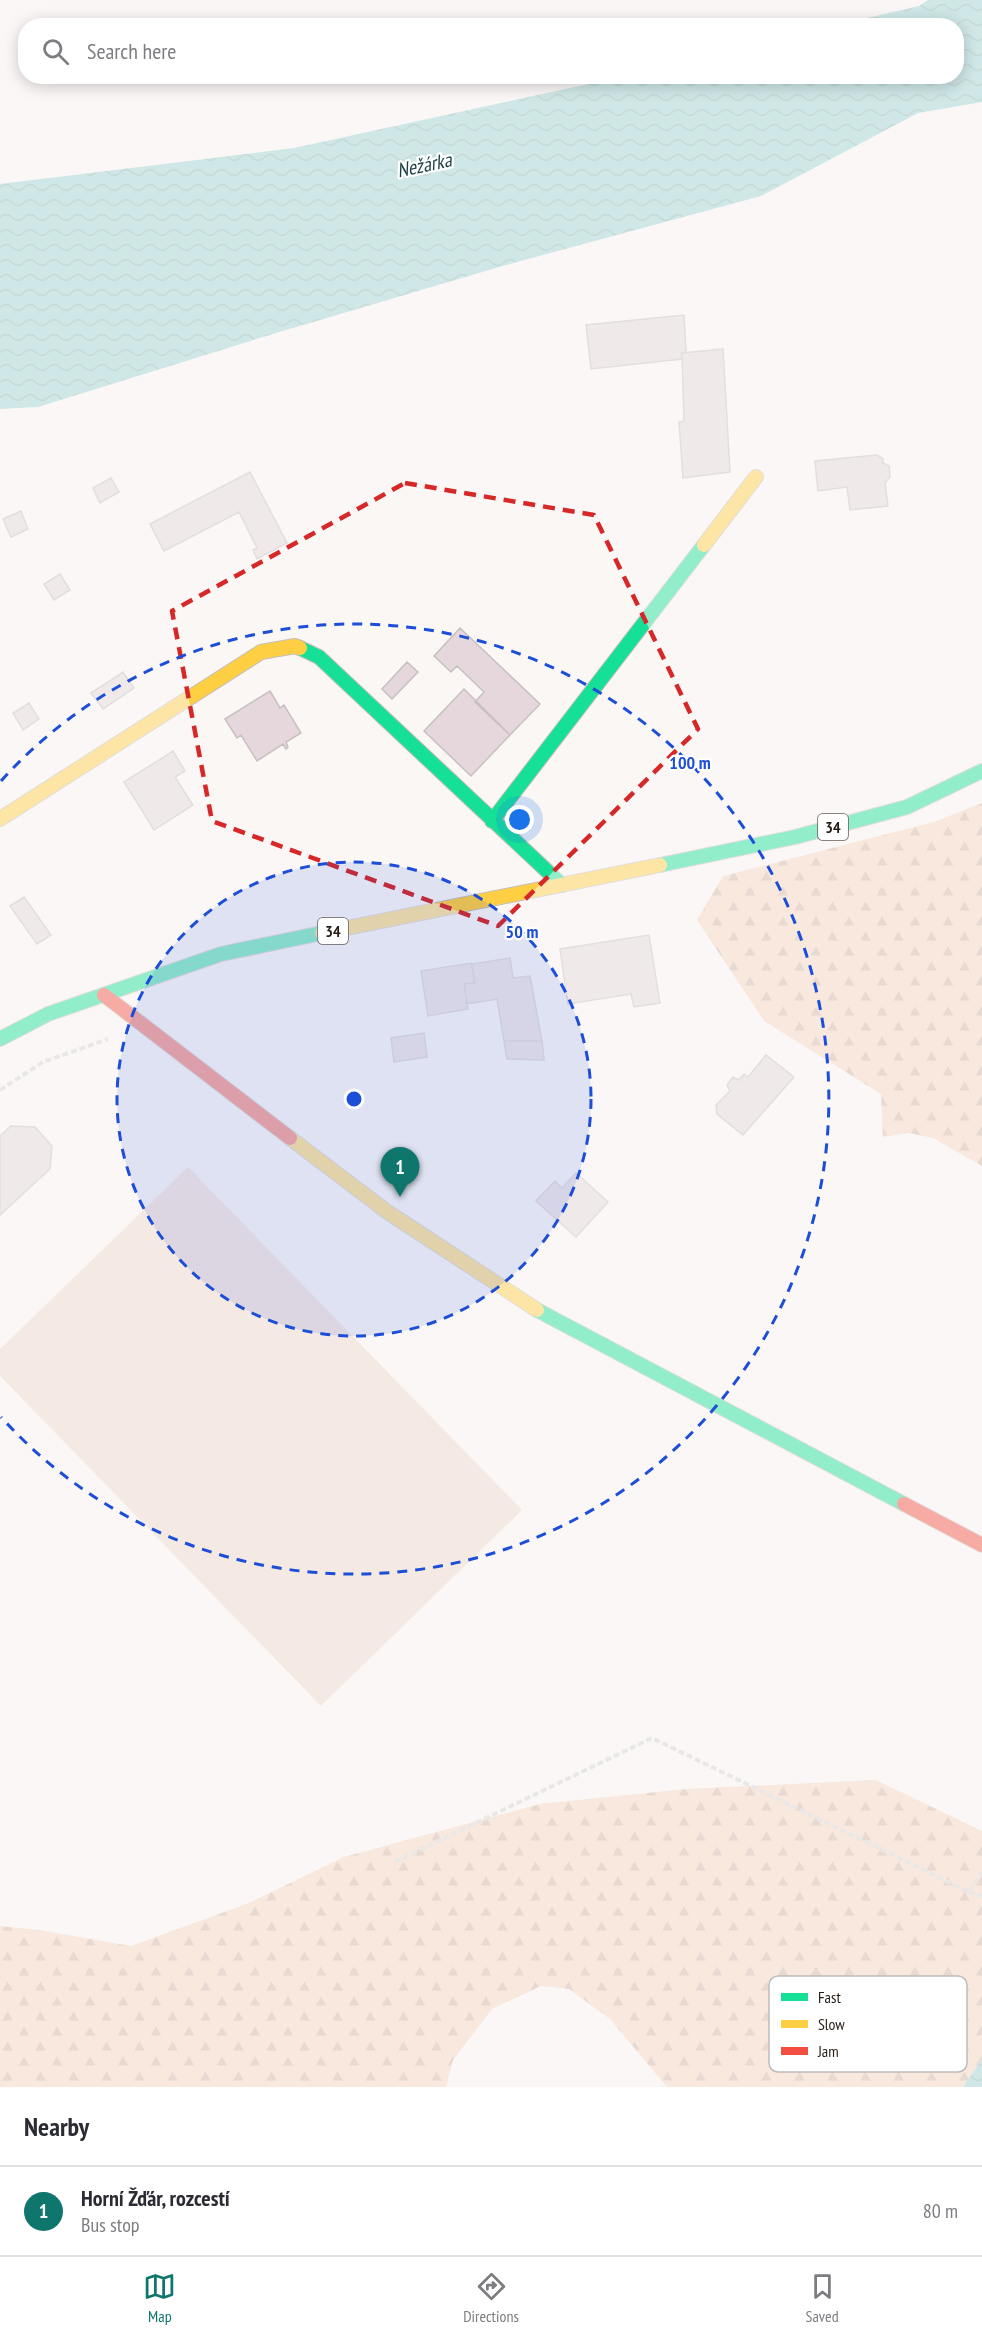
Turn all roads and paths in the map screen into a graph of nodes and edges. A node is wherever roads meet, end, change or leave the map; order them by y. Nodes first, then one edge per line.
1 (756, 477) dead end
2 (982, 771) edge
3 (0, 819) edge
4 (492, 821) junction
5 (561, 885) junction
6 (104, 994) junction
7 (0, 1039) edge
8 (982, 1545) edge
9 (395, 1862) dead end
10 (982, 1872) edge
11 (969, 1892) junction
12 (982, 1896) edge

1 - 4 street
2 - 5 street, 34
3 - 4 street
4 - 5 street
5 - 6 street, 34
6 - 7 street, 34
6 - 8 street
9 - 11 path
10 - 11 path
11 - 12 path

